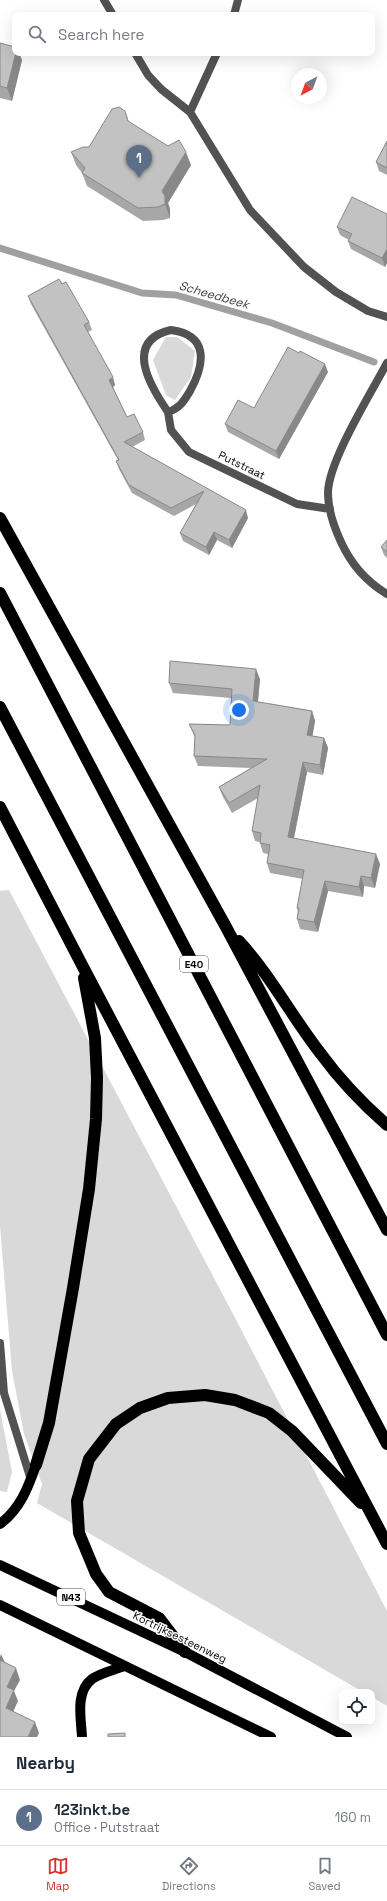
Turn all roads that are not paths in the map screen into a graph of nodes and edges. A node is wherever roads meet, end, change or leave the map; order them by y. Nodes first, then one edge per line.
1 (104, 0) edge
2 (238, 0) edge
3 (111, 12) edge
4 (235, 12) edge
5 (137, 56) edge
6 (216, 56) edge
7 (190, 112) junction
8 (387, 317) edge
9 (387, 363) edge
10 (168, 412) junction
11 (330, 509) junction
12 (0, 518) edge
13 (0, 593) edge
14 (387, 594) edge
15 (0, 707) edge
16 (0, 807) edge
17 (226, 927) junction
18 (82, 965) junction
19 (387, 1126) edge
20 (387, 1230) edge
21 (387, 1335) edge
22 (0, 1343) edge
23 (387, 1444) edge
24 (36, 1465) joint
25 (31, 1480) junction
26 (371, 1514) junction
27 (0, 1524) edge
28 (387, 1544) edge
29 (0, 1565) edge
30 (0, 1605) edge
31 (185, 1652) junction
32 (124, 1666) junction
33 (82, 1737) edge
34 (272, 1737) edge
35 (347, 1737) edge

1 - 3 street
2 - 4 street
5 - 7 street
6 - 7 street
7 - 8 street
9 - 11 street
10 - 10 street, Putstraat
10 - 11 street, Putstraat
11 - 14 street
12 - 17 highway
13 - 21 highway, E40
15 - 23 highway
16 - 18 highway
17 - 19 highway
17 - 20 highway
18 - 24 highway
18 - 26 highway
22 - 25 street
24 - 25 main road
25 - 27 main road
26 - 28 highway
26 - 31 highway
29 - 31 main road, Kortrijksesteenweg / N43
30 - 32 main road
31 - 35 main road, Kortrijksesteenweg / N43
32 - 33 main road
32 - 34 main road

